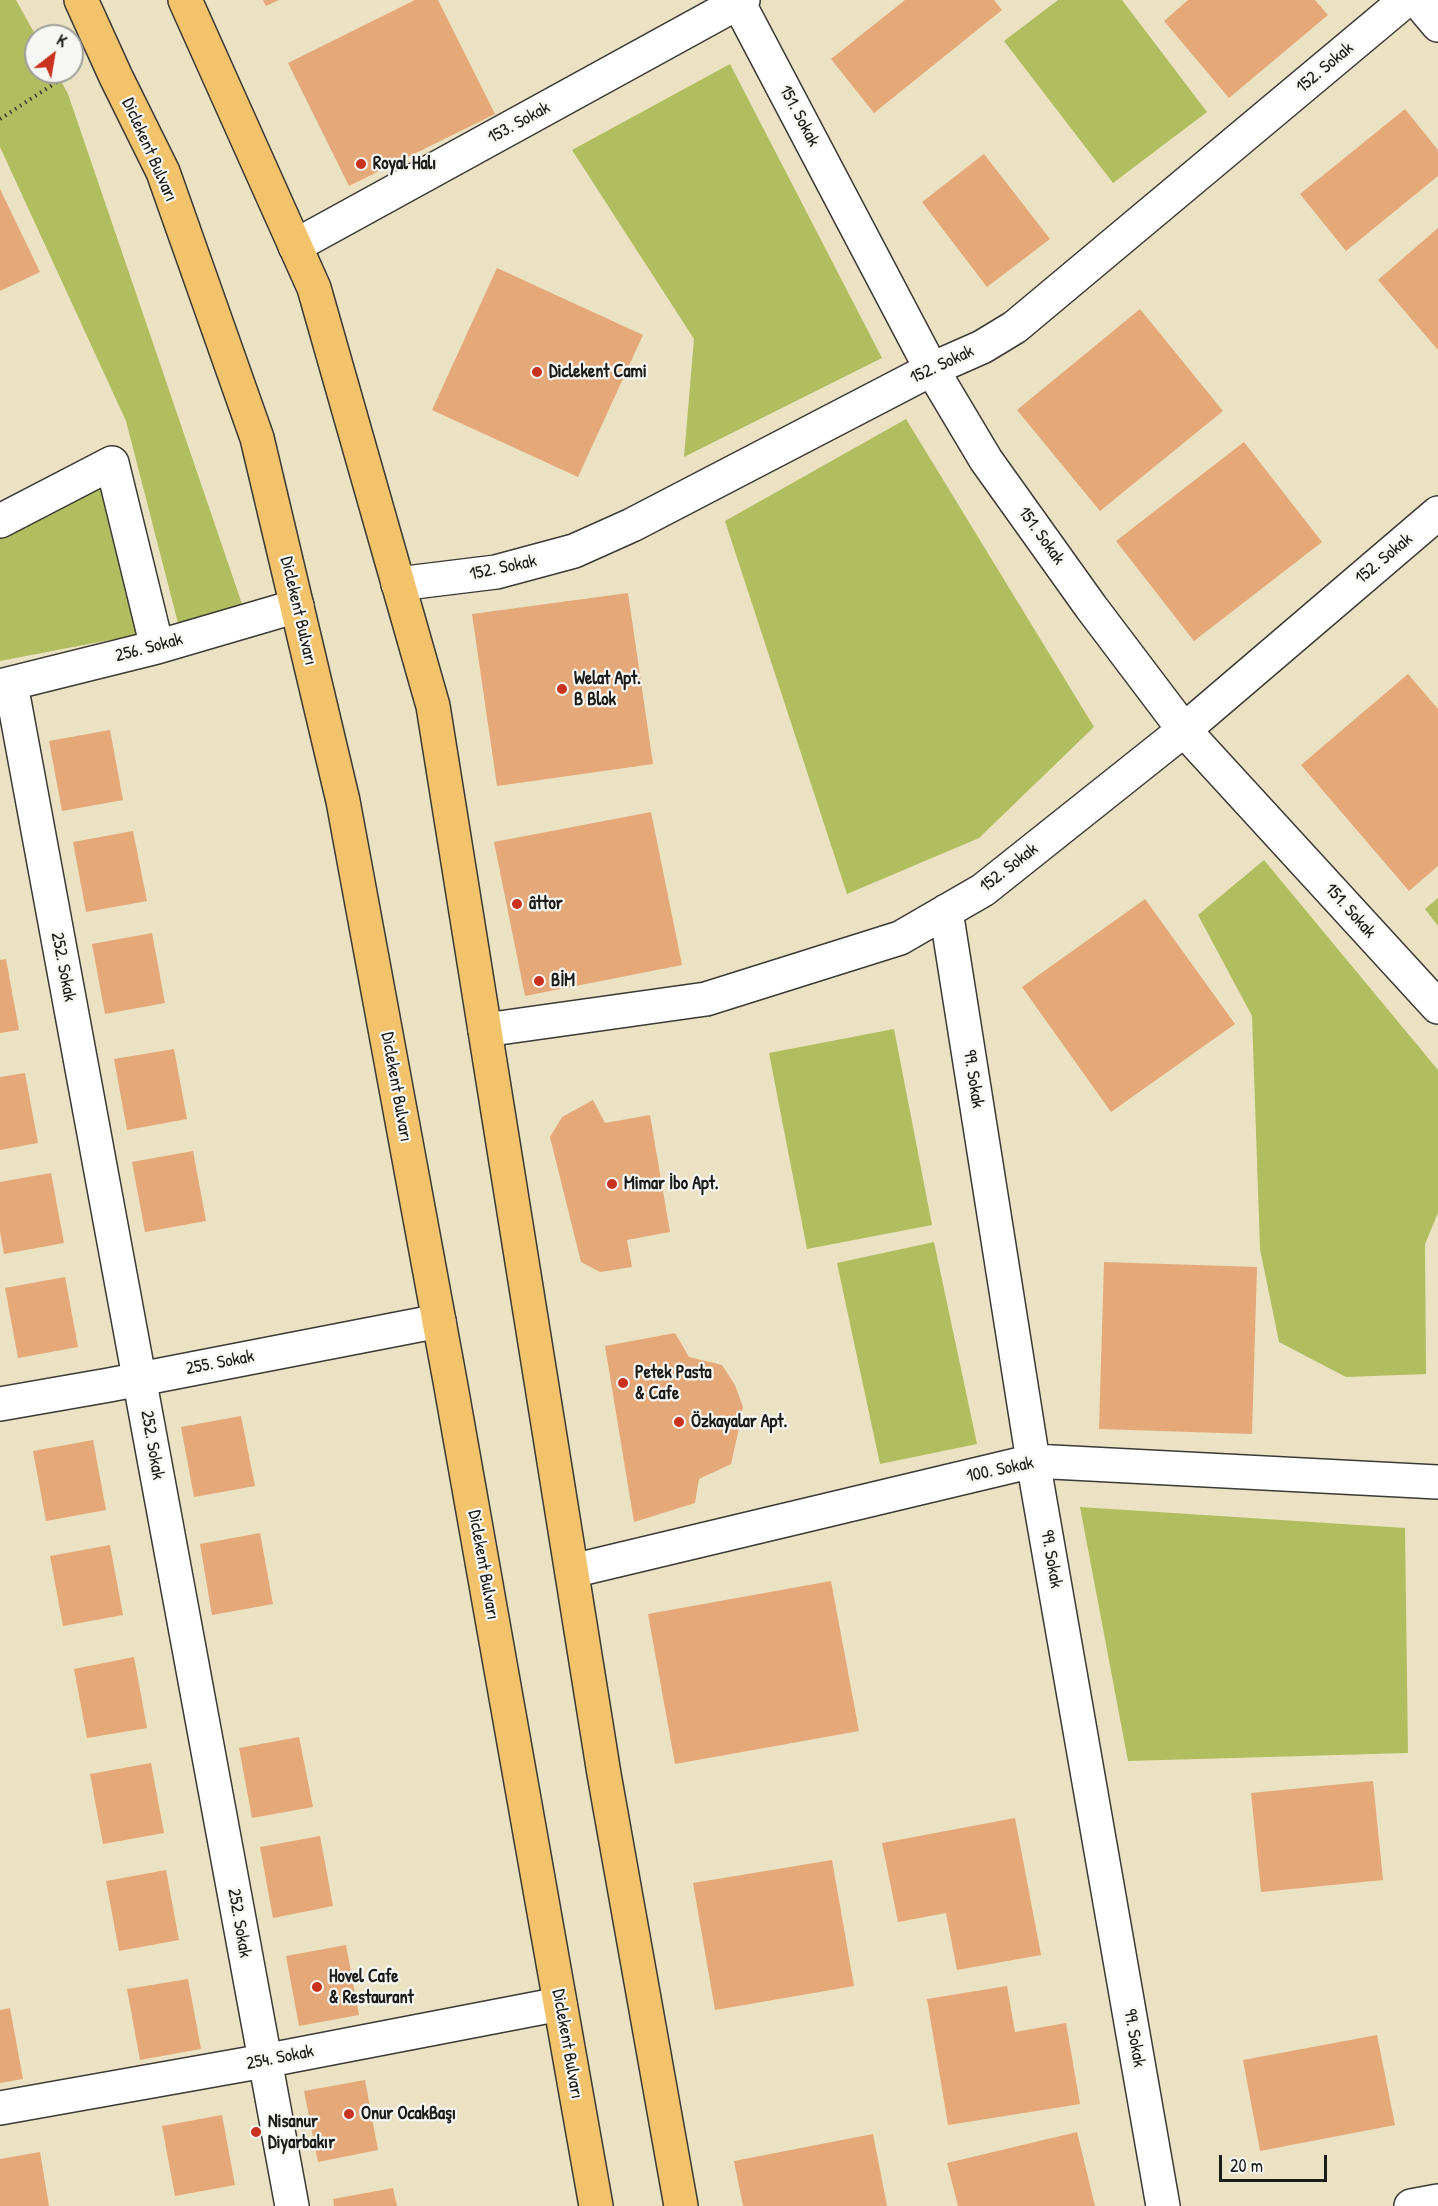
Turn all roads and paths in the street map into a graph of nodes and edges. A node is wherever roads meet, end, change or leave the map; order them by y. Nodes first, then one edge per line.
1 (81, 0) edge
2 (185, 0) edge
3 (1406, 0) edge
4 (1417, 0) edge
5 (740, 1) edge
6 (1438, 25) edge
7 (54, 84) edge
8 (0, 119) edge
9 (296, 246) junction
10 (932, 369) junction
11 (1438, 513) edge
12 (0, 521) edge
13 (398, 585) junction
14 (297, 606) junction
15 (156, 647) junction
16 (5, 685) edge
17 (1184, 730) junction
18 (946, 911) junction
19 (1438, 1007) edge
20 (485, 1030) junction
21 (439, 1321) junction
22 (140, 1379) junction
23 (0, 1404) edge
24 (1033, 1461) junction
25 (1438, 1482) edge
26 (572, 1571) junction
27 (560, 2004) junction
28 (264, 2061) junction
29 (0, 2108) edge
30 (1438, 2201) edge
31 (292, 2206) edge
32 (596, 2206) edge
33 (681, 2206) edge
34 (1163, 2206) edge
35 (1411, 2206) edge

1 - 14 main road, Diclekent Bulvarı
2 - 9 main road
3 - 10 street, 152. Sokak
4 - 6 street
5 - 9 street, 153. Sokak
5 - 10 street, 151. Sokak
7 - 8 path
9 - 13 main road
10 - 13 street, 152. Sokak
10 - 17 street, 151. Sokak
11 - 17 street, 152. Sokak
12 - 15 street
13 - 20 main road
14 - 15 street, 256. Sokak
14 - 21 main road, Diclekent Bulvarı
15 - 16 street, 256. Sokak
16 - 22 street, 252. Sokak
17 - 18 street, 152. Sokak
17 - 19 street, 151. Sokak
18 - 20 street, 152. Sokak
18 - 24 street, 99. Sokak
20 - 26 main road
21 - 22 street, 255. Sokak
21 - 27 main road, Diclekent Bulvarı
22 - 23 street, 255. Sokak
22 - 28 street, 252. Sokak
24 - 25 street, 100. Sokak
24 - 26 street, 100. Sokak
24 - 34 street, 99. Sokak
26 - 33 main road
27 - 28 street, 254. Sokak
27 - 32 main road, Diclekent Bulvarı
28 - 29 street, 254. Sokak
28 - 31 street, 252. Sokak
30 - 35 street

